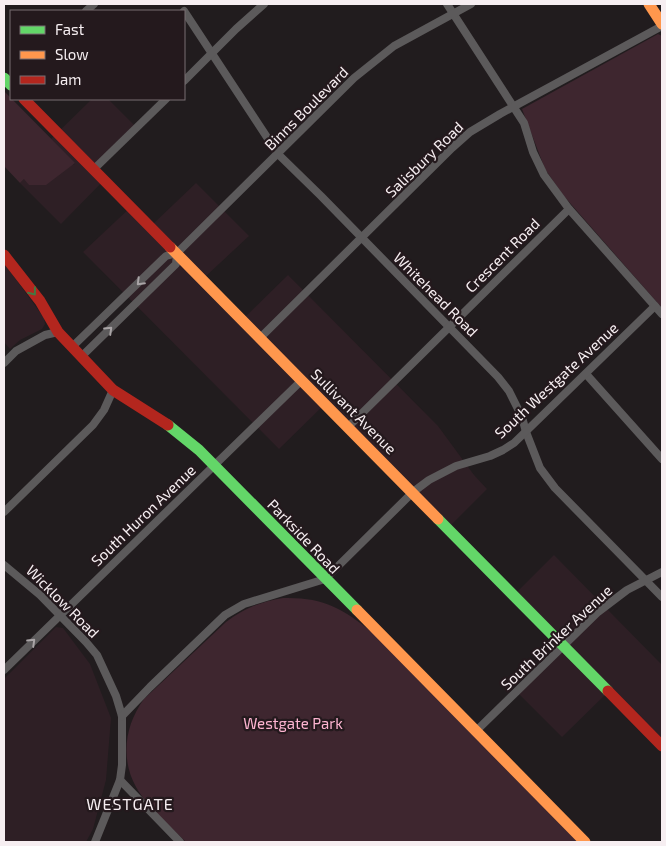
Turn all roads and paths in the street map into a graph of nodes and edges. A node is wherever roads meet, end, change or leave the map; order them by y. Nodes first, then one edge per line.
1 (264, 4) edge
2 (448, 4) edge
3 (471, 4) edge
4 (649, 4) edge
5 (185, 13) edge
6 (454, 13) junction
7 (662, 25) edge
8 (211, 54) junction
9 (185, 80) edge
10 (25, 100) edge
11 (165, 100) edge
12 (514, 106) junction
13 (278, 154) junction
14 (94, 169) junction
15 (569, 209) junction
16 (362, 237) junction
17 (177, 253) junction
18 (4, 255) edge
19 (655, 306) junction
20 (662, 314) edge
21 (450, 327) junction
22 (58, 332) junction
23 (261, 337) junction
24 (72, 348) junction
25 (81, 357) junction
26 (4, 363) edge
27 (586, 374) junction
28 (302, 380) junction
29 (113, 390) junction
30 (348, 426) junction
31 (526, 432) junction
32 (662, 459) edge
33 (213, 465) junction
34 (413, 492) junction
35 (4, 512) edge
36 (4, 564) edge
37 (662, 572) edge
38 (325, 579) junction
39 (646, 580) junction
40 (662, 597) edge
41 (60, 615) junction
42 (564, 646) junction
43 (4, 670) edge
44 (122, 716) junction
45 (475, 732) junction
46 (662, 746) edge
47 (120, 780) junction
48 (95, 842) edge
49 (180, 842) edge
50 (585, 842) edge

1 - 8 street
2 - 6 street
3 - 6 street, Binns Boulevard
4 - 7 main road
5 - 8 street, Whitehead Road
6 - 12 street
6 - 13 street, Binns Boulevard
7 - 12 street, Salisbury Road
8 - 9 street
8 - 13 street, Whitehead Road
10 - 14 main road, Sullivant Avenue
11 - 14 street
12 - 15 street
12 - 16 street, Salisbury Road
13 - 16 street, Whitehead Road
13 - 17 street, Binns Boulevard
14 - 17 main road, Sullivant Avenue
15 - 19 street
15 - 21 street, Crescent Road
16 - 21 street, Whitehead Road
16 - 23 street, Salisbury Road
17 - 23 main road, Sullivant Avenue
17 -> 24 street, Binns Boulevard
25 -> 17 street, Binns Boulevard
18 -> 22 main road, Parkside Road
19 - 20 street
19 - 27 street, South Westgate Avenue
21 - 30 street, Crescent Road
21 - 31 street, Whitehead Road
22 - 24 main road, Parkside Road
22 - 26 street
23 - 28 main road, Sullivant Avenue
24 - 25 main road, Parkside Road
25 - 29 main road, Parkside Road
27 - 31 street, South Westgate Avenue
27 - 32 street
28 - 30 main road, Sullivant Avenue
28 - 33 street, South Huron Avenue
29 - 33 main road, Parkside Road
29 - 35 street
30 - 34 main road, Sullivant Avenue
31 - 34 street, South Westgate Avenue
31 - 39 street, Whitehead Road
33 - 38 main road, Parkside Road
33 - 41 street, South Huron Avenue
34 - 38 street, South Westgate Avenue
34 - 42 main road, Sullivant Avenue
36 - 41 street, Wicklow Road
37 - 39 street, South Brinker Avenue
38 - 44 street, South Westgate Avenue
38 - 45 main road, Parkside Road
39 - 40 street, Whitehead Road
39 - 42 street, South Brinker Avenue
43 -> 41 street, South Huron Avenue
41 - 44 street, Wicklow Road
42 - 45 street, South Brinker Avenue
42 - 46 main road, Sullivant Avenue
44 - 47 street
45 - 50 main road, Parkside Road
47 - 48 street
47 - 49 street

